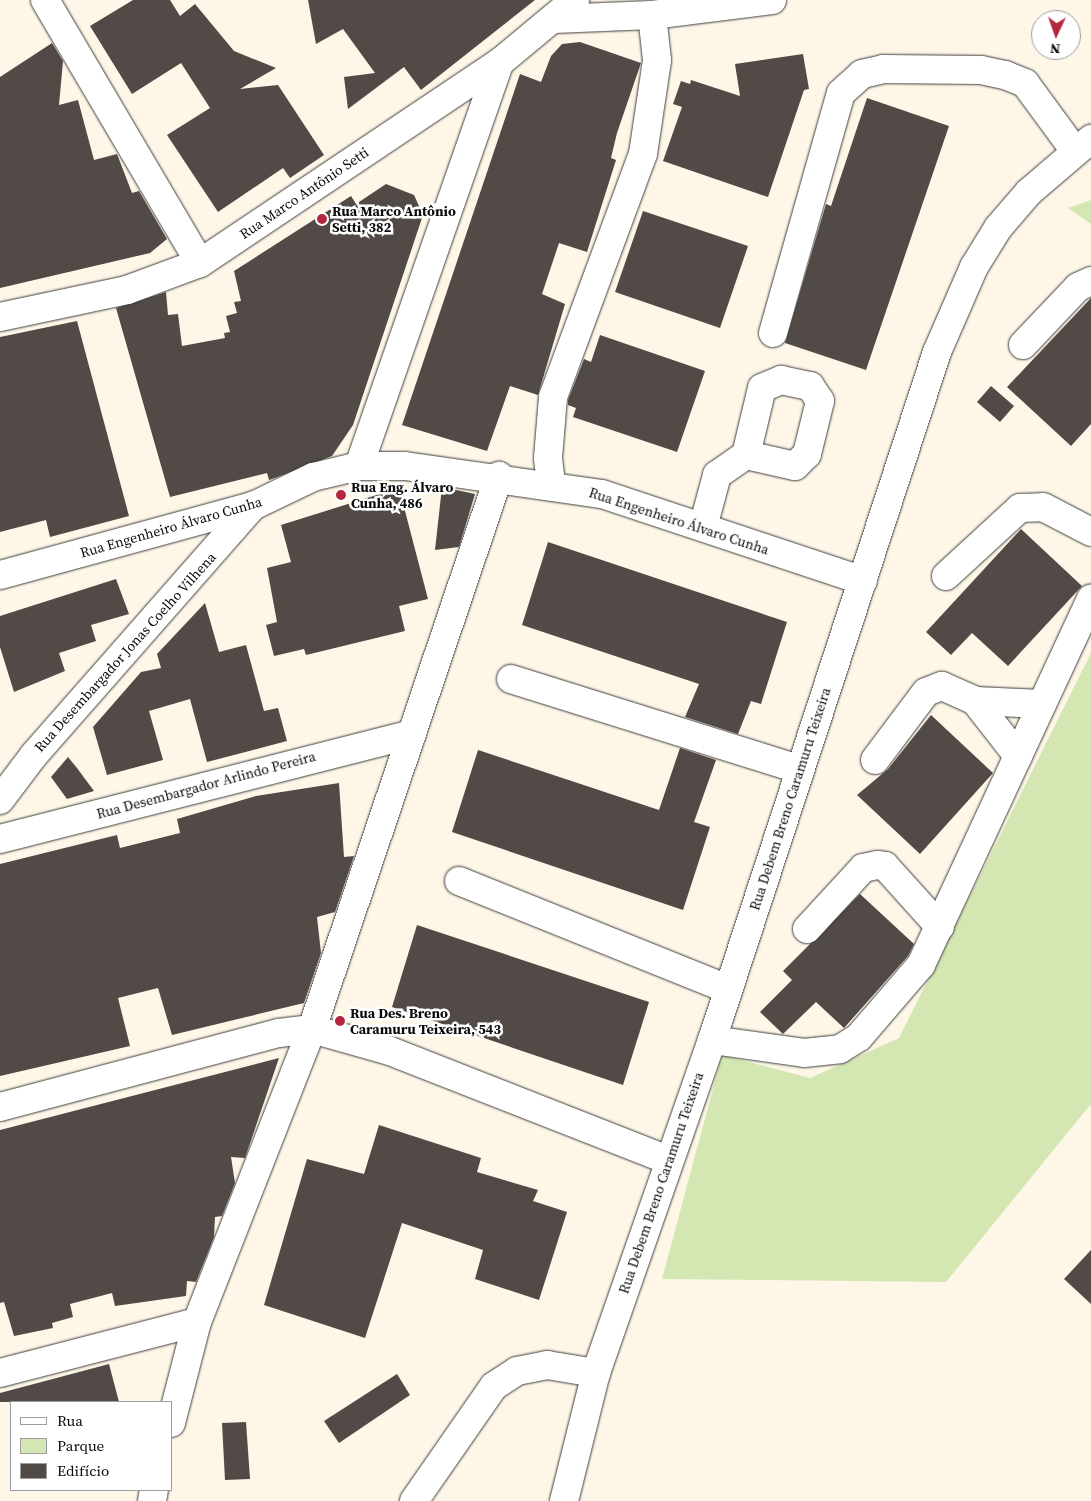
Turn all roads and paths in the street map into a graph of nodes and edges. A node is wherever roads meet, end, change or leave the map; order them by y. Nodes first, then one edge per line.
1 (45, 0) edge
2 (575, 0) edge
3 (772, 0) edge
4 (676, 6) edge
5 (652, 15) junction
6 (554, 19) junction
7 (499, 63) junction
8 (1083, 145) edge
9 (200, 263) junction
10 (1091, 281) edge
11 (0, 317) edge
12 (773, 333) dead end
13 (1023, 345) dead end
14 (746, 455) dead end
15 (359, 466) junction
16 (499, 476) junction
17 (551, 484) junction
18 (253, 506) junction
19 (703, 527) junction
20 (1091, 532) edge
21 (0, 575) edge
22 (946, 576) dead end
23 (863, 580) junction
24 (1091, 599) edge
25 (511, 679) dead end
26 (975, 702) junction
27 (1042, 704) junction
28 (412, 734) junction
29 (1018, 756) junction
30 (875, 760) dead end
31 (798, 769) junction
32 (0, 800) edge
33 (0, 839) edge
34 (459, 881) dead end
35 (940, 927) junction
36 (807, 929) dead end
37 (727, 989) junction
38 (312, 1029) junction
39 (712, 1040) junction
40 (0, 1107) edge
41 (668, 1160) junction
42 (197, 1322) junction
43 (0, 1373) edge
44 (596, 1373) junction
45 (172, 1420) edge
46 (414, 1501) edge
47 (564, 1501) edge

1 - 9 street
2 - 6 street, Rua Marco Antônio Setti
3 - 4 street
4 - 5 street
5 - 6 street
5 - 17 street
6 - 7 street, Rua Marco Antônio Setti
7 - 9 street, Rua Marco Antônio Setti
7 - 15 street
8 - 12 street
8 - 23 street, Rua Debem Breno Caramuru Teixeira
9 - 11 street, Rua Marco Antônio Setti
10 - 13 street
14 - 19 street
15 - 16 street, Rua Engenheiro Álvaro Cunha
15 - 18 street, Rua Engenheiro Álvaro Cunha
16 - 17 street, Rua Engenheiro Álvaro Cunha
16 - 28 street
17 - 19 street, Rua Engenheiro Álvaro Cunha
18 - 21 street, Rua Engenheiro Álvaro Cunha
18 - 32 street, Rua Desembargador Jonas Coelho Vilhena
19 - 23 street, Rua Engenheiro Álvaro Cunha
20 - 22 street
23 - 31 street, Rua Debem Breno Caramuru Teixeira
24 - 27 street
25 - 31 street
26 - 27 street
26 - 29 street
26 - 30 street
27 - 29 street
28 - 33 street, Rua Desembargador Arlindo Pereira
28 - 38 street
29 - 35 street
31 - 37 street, Rua Debem Breno Caramuru Teixeira
34 - 37 street
35 - 36 street
35 - 39 street
37 - 39 street, Rua Debem Breno Caramuru Teixeira
38 - 40 street
38 - 41 street
38 - 42 street
39 - 41 street, Rua Debem Breno Caramuru Teixeira
41 - 44 street, Rua Debem Breno Caramuru Teixeira
42 - 43 street
42 - 45 street
44 - 46 street
44 - 47 street, Rua Debem Breno Caramuru Teixeira

